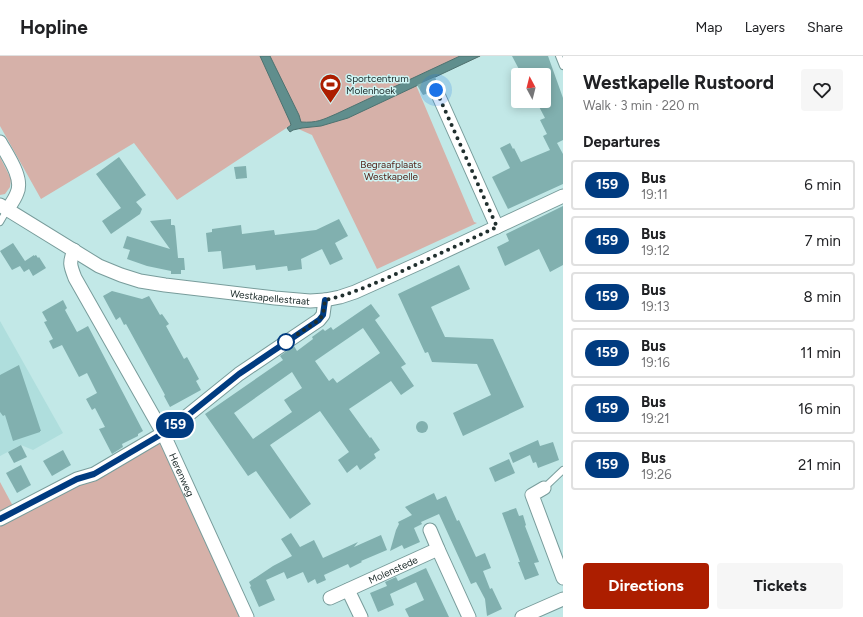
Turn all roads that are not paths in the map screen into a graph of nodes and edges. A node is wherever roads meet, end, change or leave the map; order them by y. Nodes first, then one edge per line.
1 (559, 56) edge
2 (563, 66) edge
3 (436, 90) dead end
4 (0, 142) edge
5 (563, 196) edge
6 (4, 208) edge
7 (0, 222) edge
8 (497, 227) junction
9 (74, 250) junction
10 (325, 300) junction
11 (163, 433) junction
12 (563, 470) edge
13 (544, 488) joint
14 (0, 519) edge
15 (430, 530) dead end
16 (438, 549) junction
17 (563, 578) edge
18 (348, 590) junction
19 (330, 598) dead end
20 (563, 598) edge
21 (247, 617) edge
22 (361, 617) edge
23 (469, 617) edge
24 (522, 617) edge

1 - 2 lane
3 - 8 street
4 - 6 street
5 - 8 street, Westkapellestraat
6 - 7 lane
6 - 9 street, Westkapellestraat
8 - 10 street, Westkapellestraat
9 - 10 street, Westkapellestraat
9 - 11 street, Herenweg
10 - 11 street
11 - 14 street
11 - 21 street, Herenweg
12 - 13 lane
13 - 17 street
15 - 16 street
16 - 18 street, Molenstede
16 - 23 street
18 - 19 street, Molenstede
18 - 22 street
20 - 24 street

